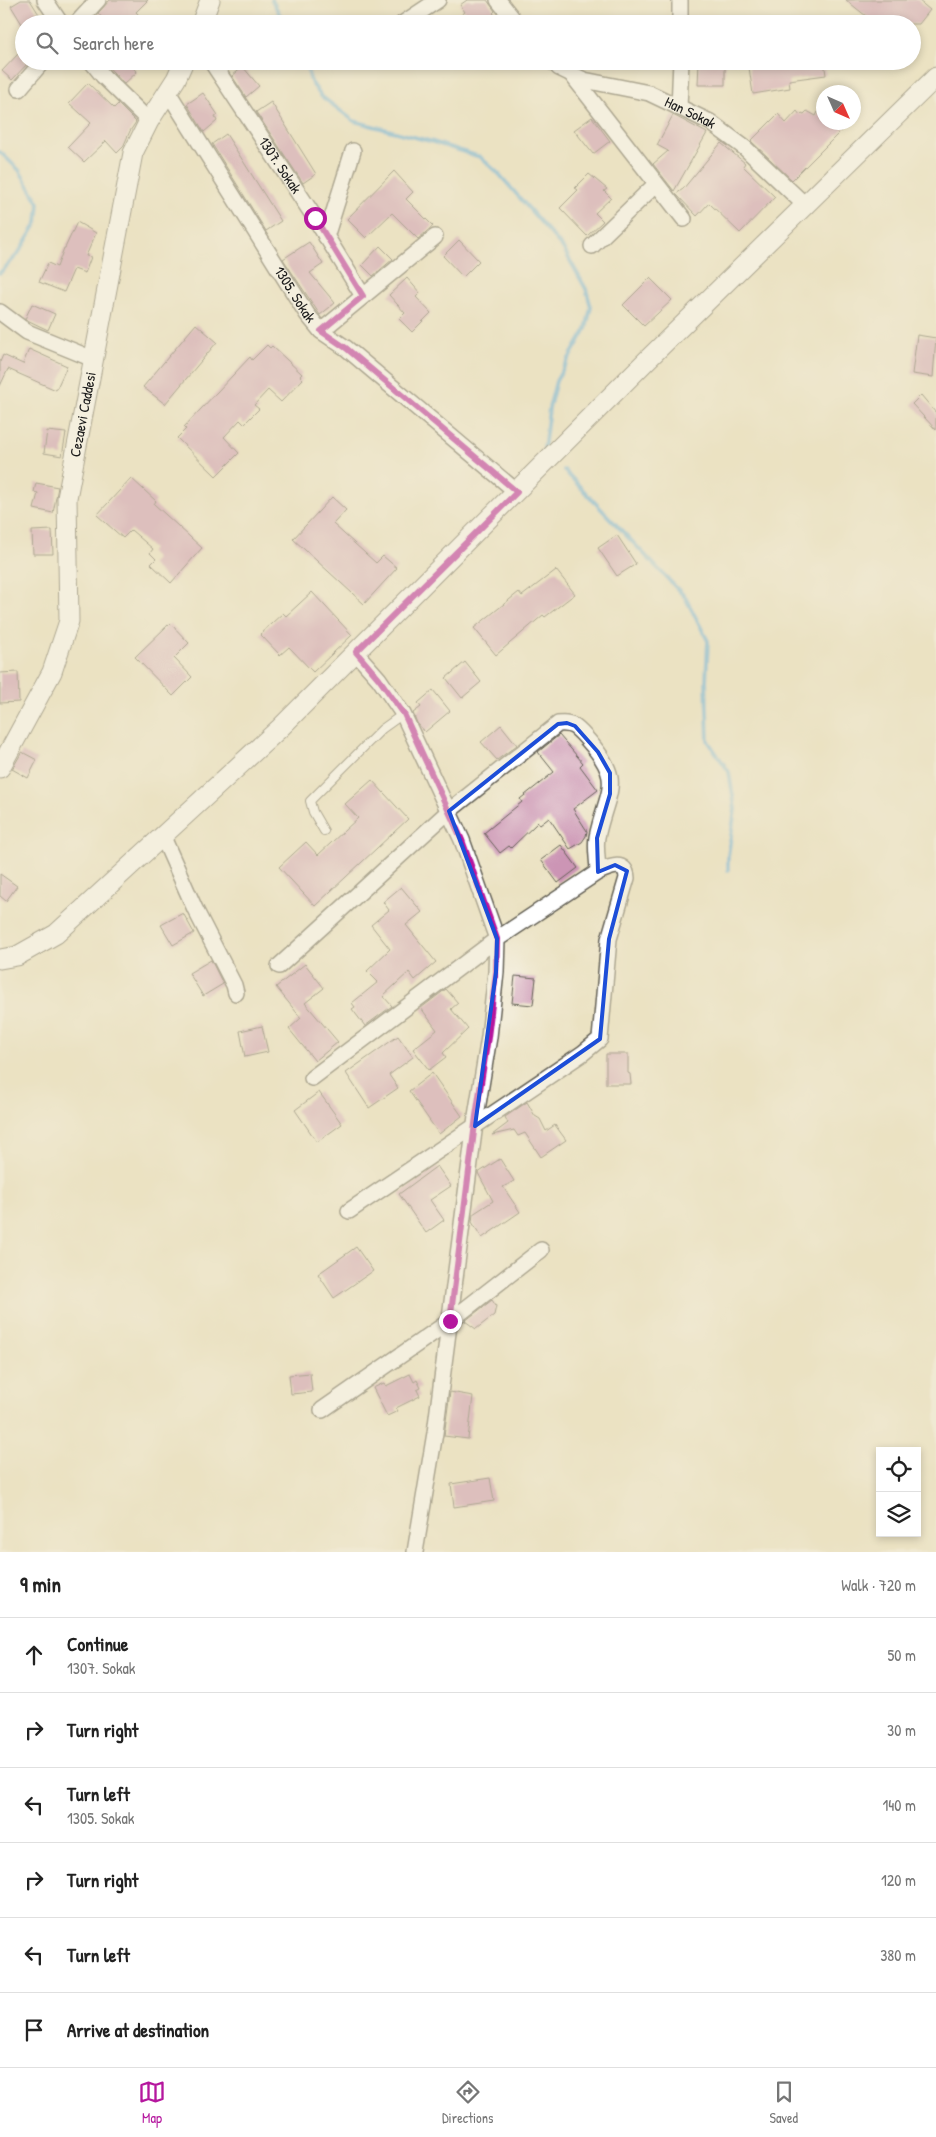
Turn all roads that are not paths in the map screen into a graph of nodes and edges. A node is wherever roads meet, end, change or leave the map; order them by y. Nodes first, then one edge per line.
1 (45, 0) edge
2 (98, 0) edge
3 (438, 0) edge
4 (498, 0) edge
5 (680, 0) edge
6 (213, 1) edge
7 (55, 15) edge
8 (84, 15) edge
9 (205, 15) edge
10 (416, 15) edge
11 (510, 15) edge
12 (680, 15) edge
13 (35, 70) edge
14 (98, 70) edge
15 (179, 70) edge
16 (217, 70) edge
17 (563, 70) edge
18 (681, 70) edge
19 (572, 74) junction
20 (936, 77) edge
21 (19, 89) dead end
22 (168, 92) junction
23 (679, 108) junction
24 (149, 121) junction
25 (353, 152) dead end
26 (656, 184) junction
27 (806, 206) junction
28 (684, 220) dead end
29 (326, 237) junction
30 (435, 237) dead end
31 (592, 246) dead end
32 (363, 296) junction
33 (0, 312) edge
34 (321, 331) junction
35 (93, 360) junction
36 (517, 492) junction
37 (356, 652) junction
38 (404, 714) junction
39 (0, 768) edge
40 (449, 811) junction
41 (324, 831) dead end
42 (162, 835) junction
43 (598, 872) junction
44 (497, 939) junction
45 (0, 959) edge
46 (279, 966) dead end
47 (236, 993) dead end
48 (312, 1078) dead end
49 (475, 1126) junction
50 (349, 1211) dead end
51 (542, 1250) dead end
52 (450, 1321) junction
53 (322, 1410) dead end
54 (414, 1552) edge

1 - 7 street
2 - 8 street
3 - 10 street
4 - 11 street
5 - 12 street
6 - 9 street
13 - 21 street
14 - 24 street
15 - 22 street, Cezaevi Caddesi
16 - 29 street, 1307. Sokak
17 - 19 street, Han Sokak
18 - 23 street
19 - 23 street, Han Sokak
19 - 26 street
20 - 27 street
22 - 24 street, Cezaevi Caddesi
22 - 34 street, 1305. Sokak
23 - 27 street, Han Sokak
24 - 35 street, Cezaevi Caddesi
25 - 29 street
26 - 28 street
26 - 31 street
27 - 36 street
29 - 32 street, 1307. Sokak
30 - 32 street
32 - 34 street
33 - 35 street
34 - 36 street, 1305. Sokak
35 - 39 street, Cezaevi Caddesi
36 - 37 street
37 - 38 street
37 - 42 street
38 - 40 street
38 - 41 lane
40 - 43 street
40 - 44 street
40 - 46 street
42 - 45 street
42 - 47 street
43 - 44 street
43 - 49 street
44 - 48 street
44 - 49 street
49 - 50 street
49 - 52 street
51 - 52 street
52 - 53 street
52 - 54 street

